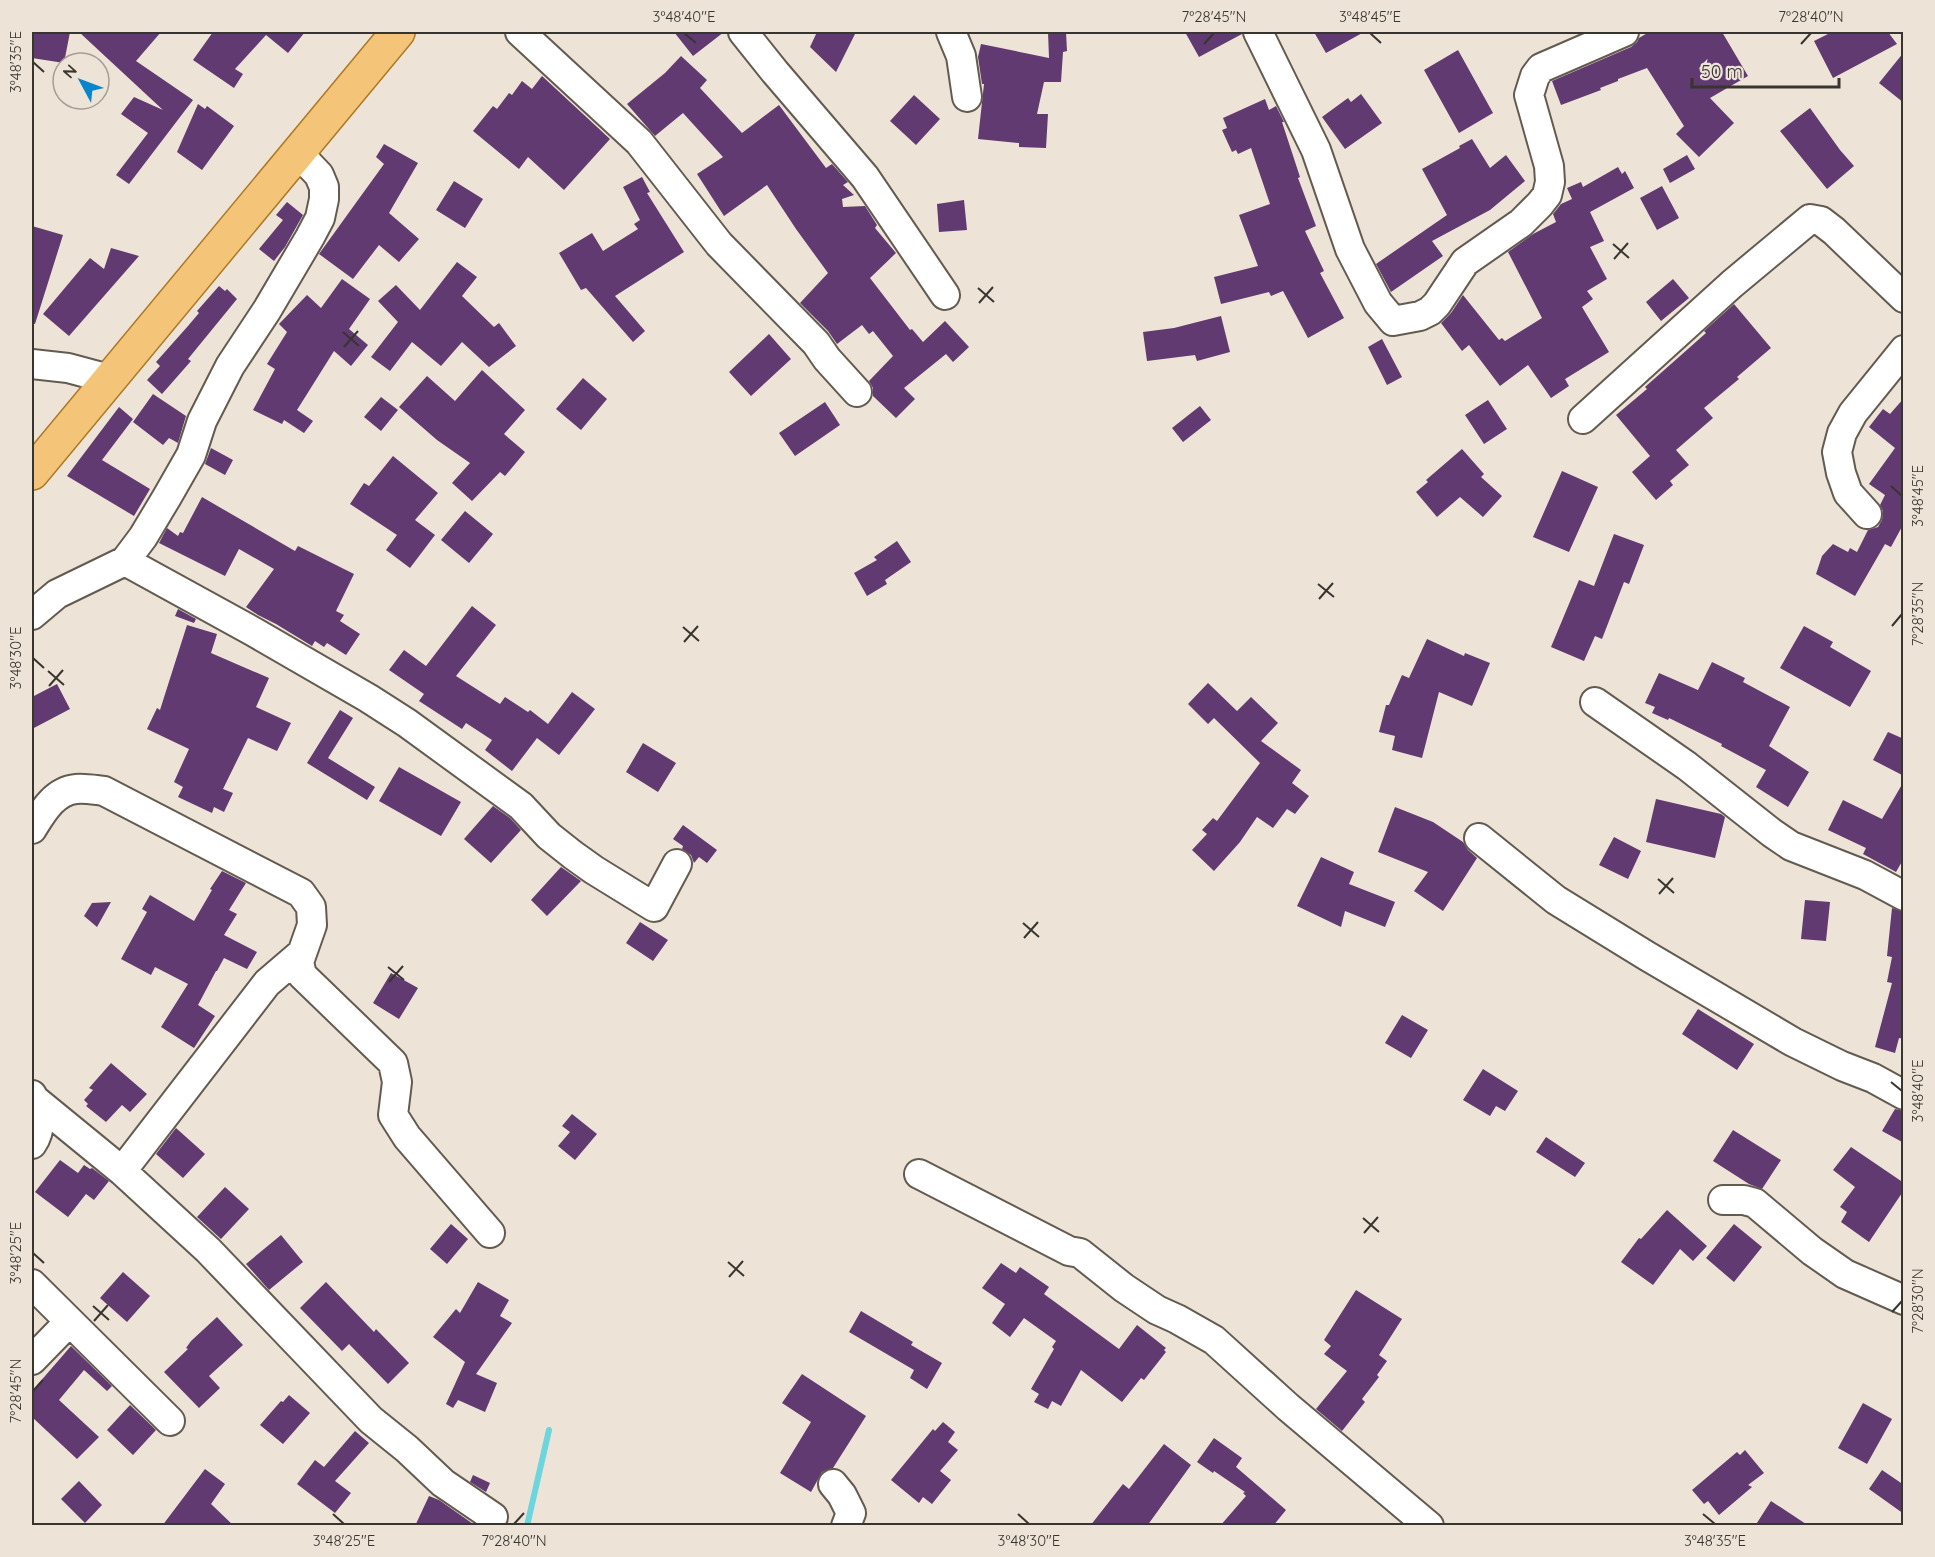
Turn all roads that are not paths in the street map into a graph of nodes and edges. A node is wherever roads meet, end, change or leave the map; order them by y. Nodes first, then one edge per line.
1 (399, 32) edge
2 (520, 32) edge
3 (743, 32) edge
4 (951, 32) edge
5 (1258, 32) edge
6 (1624, 32) edge
7 (967, 97) dead end
8 (298, 153) junction
9 (945, 295) dead end
10 (1904, 298) edge
11 (1904, 350) edge
12 (32, 364) edge
13 (109, 379) junction
14 (857, 392) dead end
15 (1583, 419) dead end
16 (32, 473) edge
17 (1867, 514) dead end
18 (126, 561) junction
19 (32, 615) edge
20 (1595, 702) dead end
21 (32, 829) edge
22 (1479, 838) dead end
23 (677, 864) dead end
24 (1904, 896) edge
25 (302, 953) junction
26 (1904, 1095) edge
27 (33, 1097) edge
28 (32, 1144) edge
29 (122, 1171) junction
30 (919, 1174) dead end
31 (1723, 1200) dead end
32 (490, 1233) dead end
33 (32, 1284) edge
34 (1904, 1300) edge
35 (69, 1322) junction
36 (32, 1360) edge
37 (170, 1421) dead end
38 (832, 1484) dead end
39 (493, 1517) dead end
40 (846, 1526) edge
41 (1429, 1526) edge

1 - 8 main road
2 - 14 street
3 - 9 street
4 - 7 street
5 - 6 street
8 - 13 main road
8 - 18 street
10 - 15 street
11 - 17 street
12 - 13 street
13 - 16 main road
18 - 19 street
18 - 23 street
20 - 24 street
21 - 25 street
22 - 26 street
25 - 29 street
25 - 32 street
27 - 28 street
27 - 29 street
29 - 39 street
30 - 41 street
31 - 34 street
33 - 35 street
35 - 36 street
35 - 37 street
38 - 40 street

